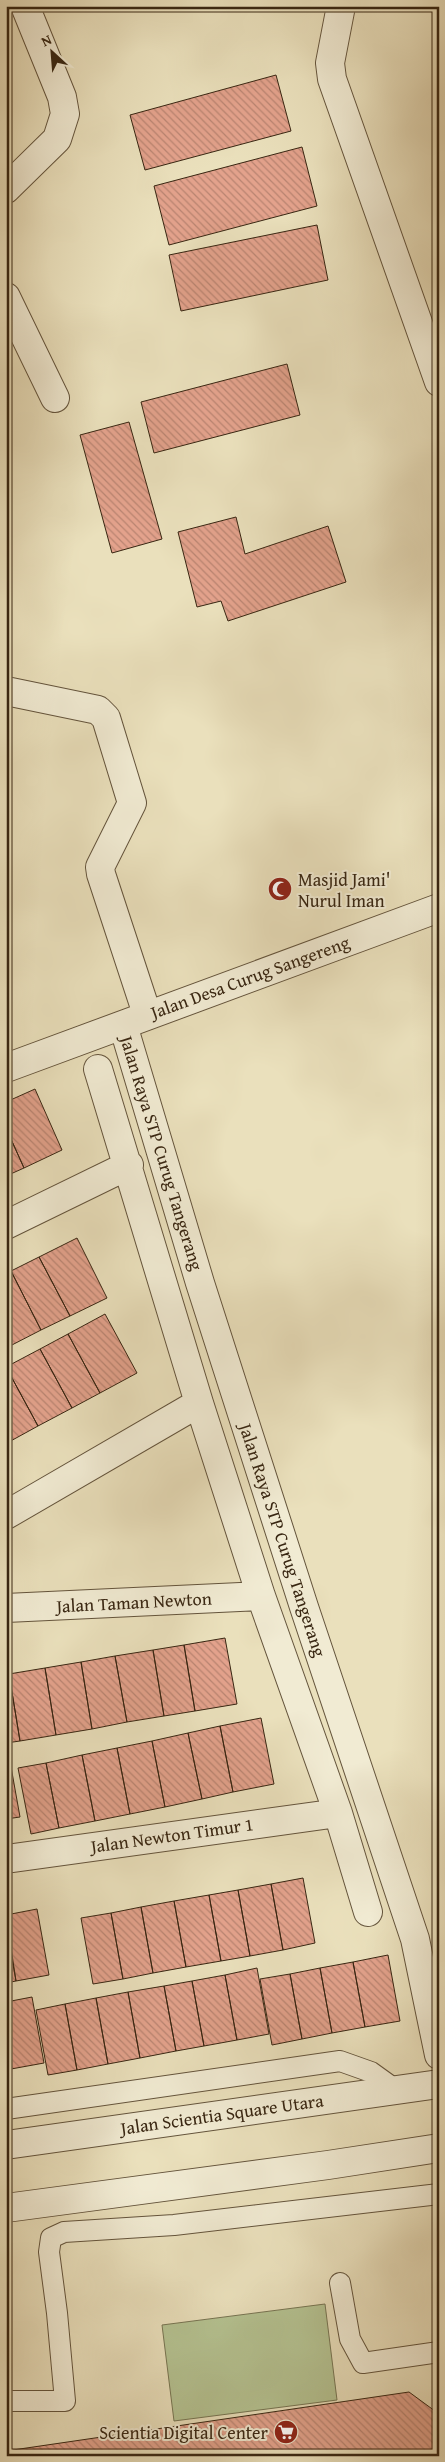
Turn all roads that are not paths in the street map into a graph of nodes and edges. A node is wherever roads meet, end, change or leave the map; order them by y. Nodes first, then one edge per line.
1 (25, 6) edge
2 (341, 6) edge
3 (6, 13) edge
4 (6, 189) edge
5 (6, 297) edge
6 (439, 382) edge
7 (55, 398) dead end
8 (6, 691) edge
9 (439, 908) edge
10 (135, 1020) junction
11 (6, 1068) edge
12 (98, 1069) dead end
13 (129, 1165) junction
14 (6, 1225) edge
15 (199, 1403) junction
16 (6, 1515) edge
17 (261, 1596) junction
18 (6, 1608) edge
19 (338, 1813) junction
20 (6, 1858) edge
21 (368, 1912) dead end
22 (439, 2055) edge
23 (439, 2084) edge
24 (396, 2090) junction
25 (6, 2109) edge
26 (6, 2144) edge
27 (439, 2148) edge
28 (439, 2194) edge
29 (6, 2208) edge
30 (340, 2283) dead end
31 (439, 2352) edge
32 (6, 2401) edge

1 - 3 street
1 - 4 street
2 - 6 street
5 - 7 street
8 - 10 street, Jalan Raya STP Curug Tangerang
9 - 10 street, Jalan Desa Curug Sangereng
10 - 11 street, Jalan Desa Curug Sangereng
10 - 22 street, Jalan Raya STP Curug Tangerang
12 - 13 street
13 - 14 street
13 - 15 street
15 - 16 street
15 - 17 street
17 - 18 street, Jalan Taman Newton
17 - 19 street
19 - 20 street, Jalan Newton Timur 1
19 - 21 street
23 - 24 street, Jalan Scientia Square Utara
24 - 25 lane
24 - 26 street, Jalan Scientia Square Utara
27 - 29 street
28 - 32 lane
30 - 31 lane

